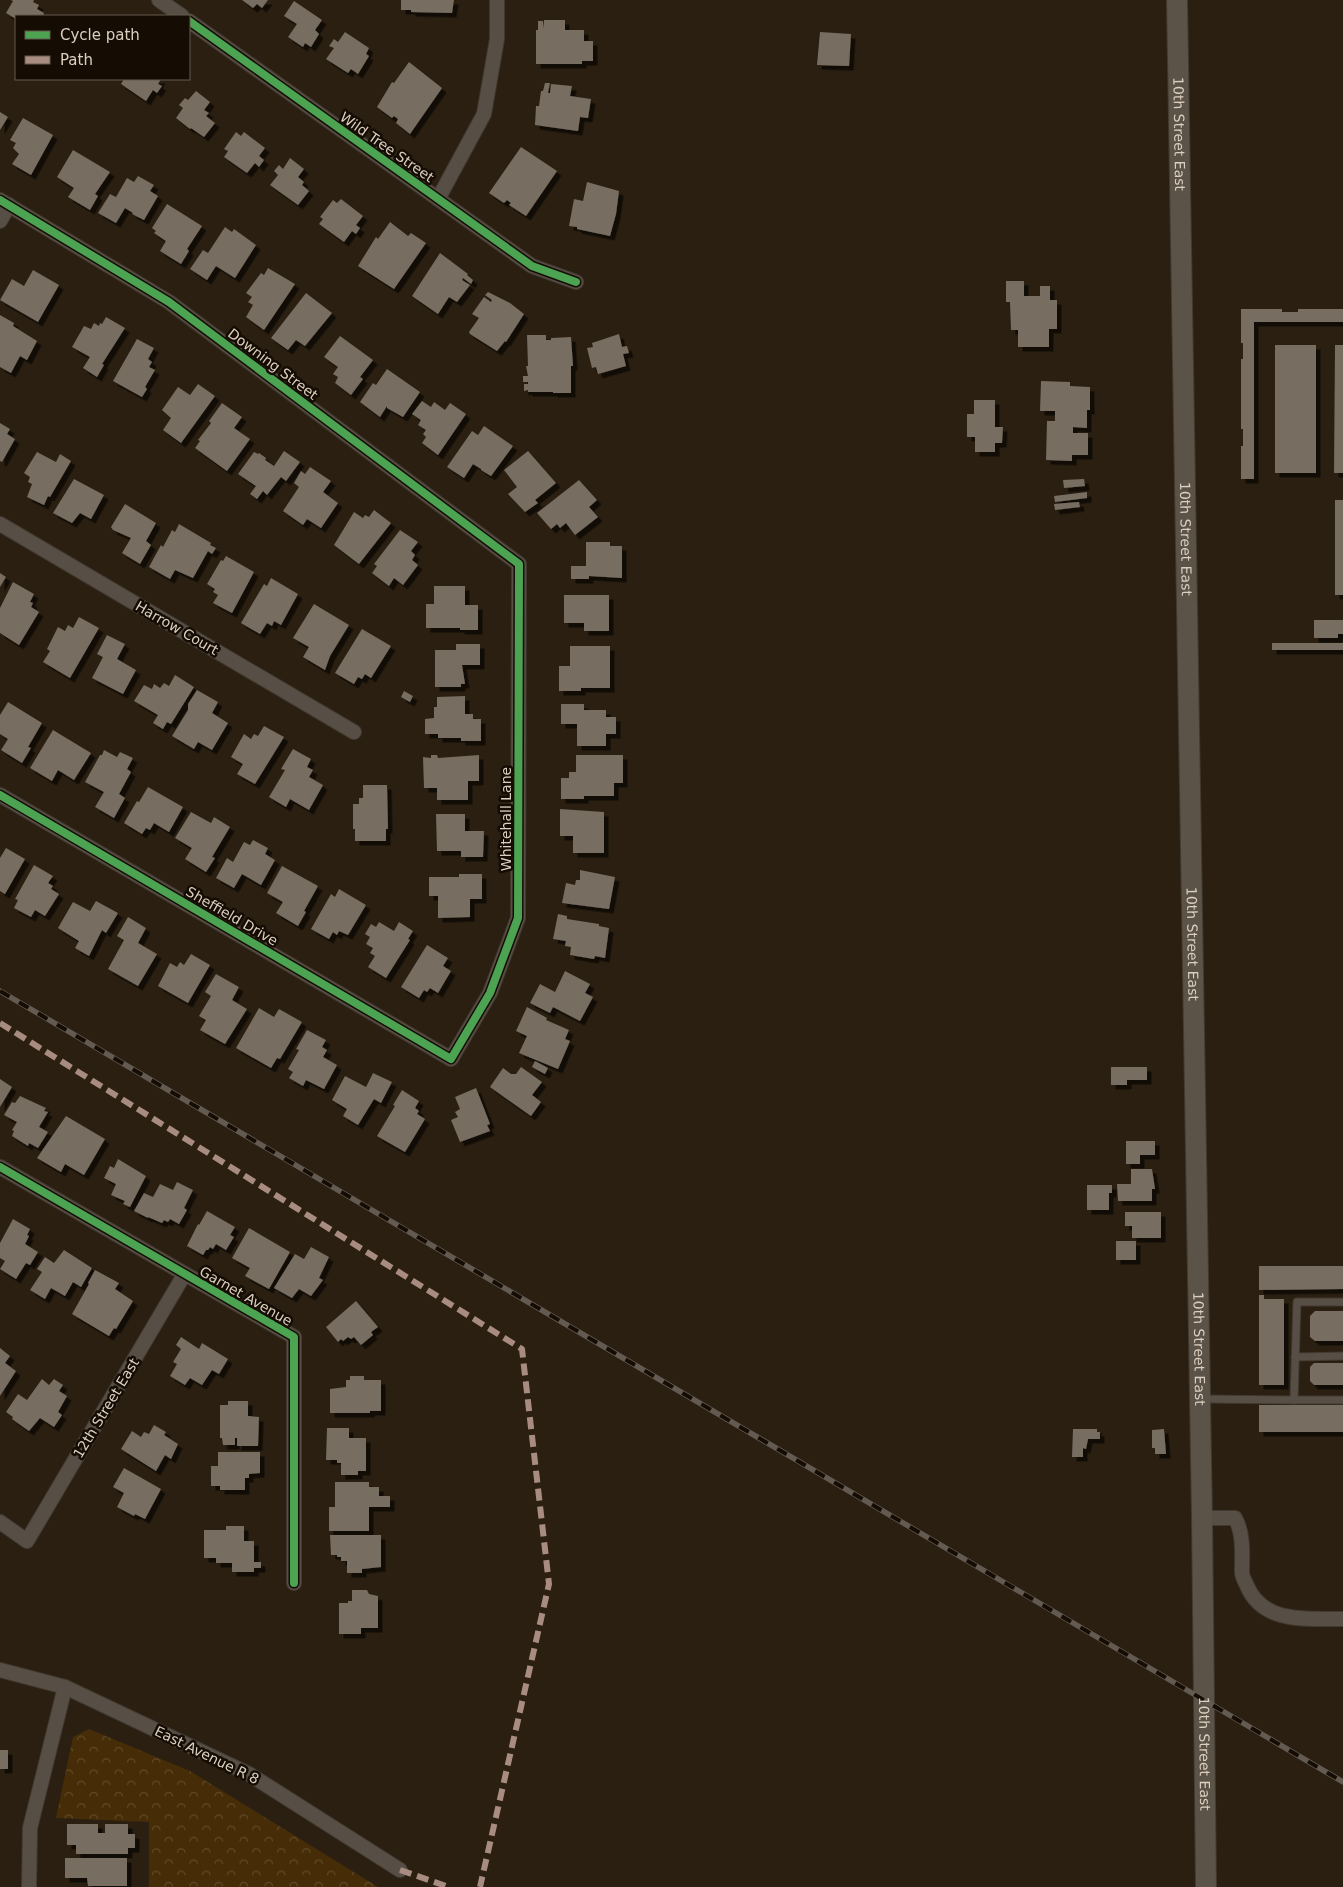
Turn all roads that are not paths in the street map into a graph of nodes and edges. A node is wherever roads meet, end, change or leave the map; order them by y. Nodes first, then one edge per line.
1 (159, 0) edge
2 (497, 0) edge
3 (1177, 0) edge
4 (181, 15) edge
5 (190, 22) edge
6 (438, 199) junction
7 (5, 203) edge
8 (0, 221) edge
9 (576, 282) dead end
10 (0, 524) edge
11 (519, 564) joint
12 (354, 732) dead end
13 (0, 795) edge
14 (451, 1059) joint
15 (0, 1167) edge
16 (184, 1275) junction
17 (1343, 1302) edge
18 (1343, 1356) edge
19 (1296, 1357) junction
20 (1200, 1399) junction
21 (1294, 1400) junction
22 (1343, 1400) edge
23 (1202, 1518) junction
24 (0, 1522) edge
25 (294, 1583) dead end
26 (1343, 1619) edge
27 (0, 1670) edge
28 (65, 1687) junction
29 (400, 1870) dead end
30 (29, 1887) edge
31 (1206, 1887) edge

1 - 4 street
2 - 6 street
3 - 20 main road, 10th Street East
5 - 6 street, Wild Tree Street
6 - 9 street, Wild Tree Street
7 - 8 street
7 - 11 street, Downing Street
10 - 12 street, Harrow Court
11 - 14 street, Whitehall Lane
13 - 14 street, Sheffield Drive
15 - 16 street, Garnet Avenue
16 - 24 street, 12th Street East
16 - 25 street, Garnet Avenue
17 - 19 lane
18 - 19 lane
19 - 21 lane
20 - 21 lane
20 - 23 main road, 10th Street East
21 - 22 lane
23 - 26 street
23 - 31 main road, 10th Street East
27 - 28 street, East Avenue R 8
28 - 29 street, East Avenue R 8
28 - 30 street

